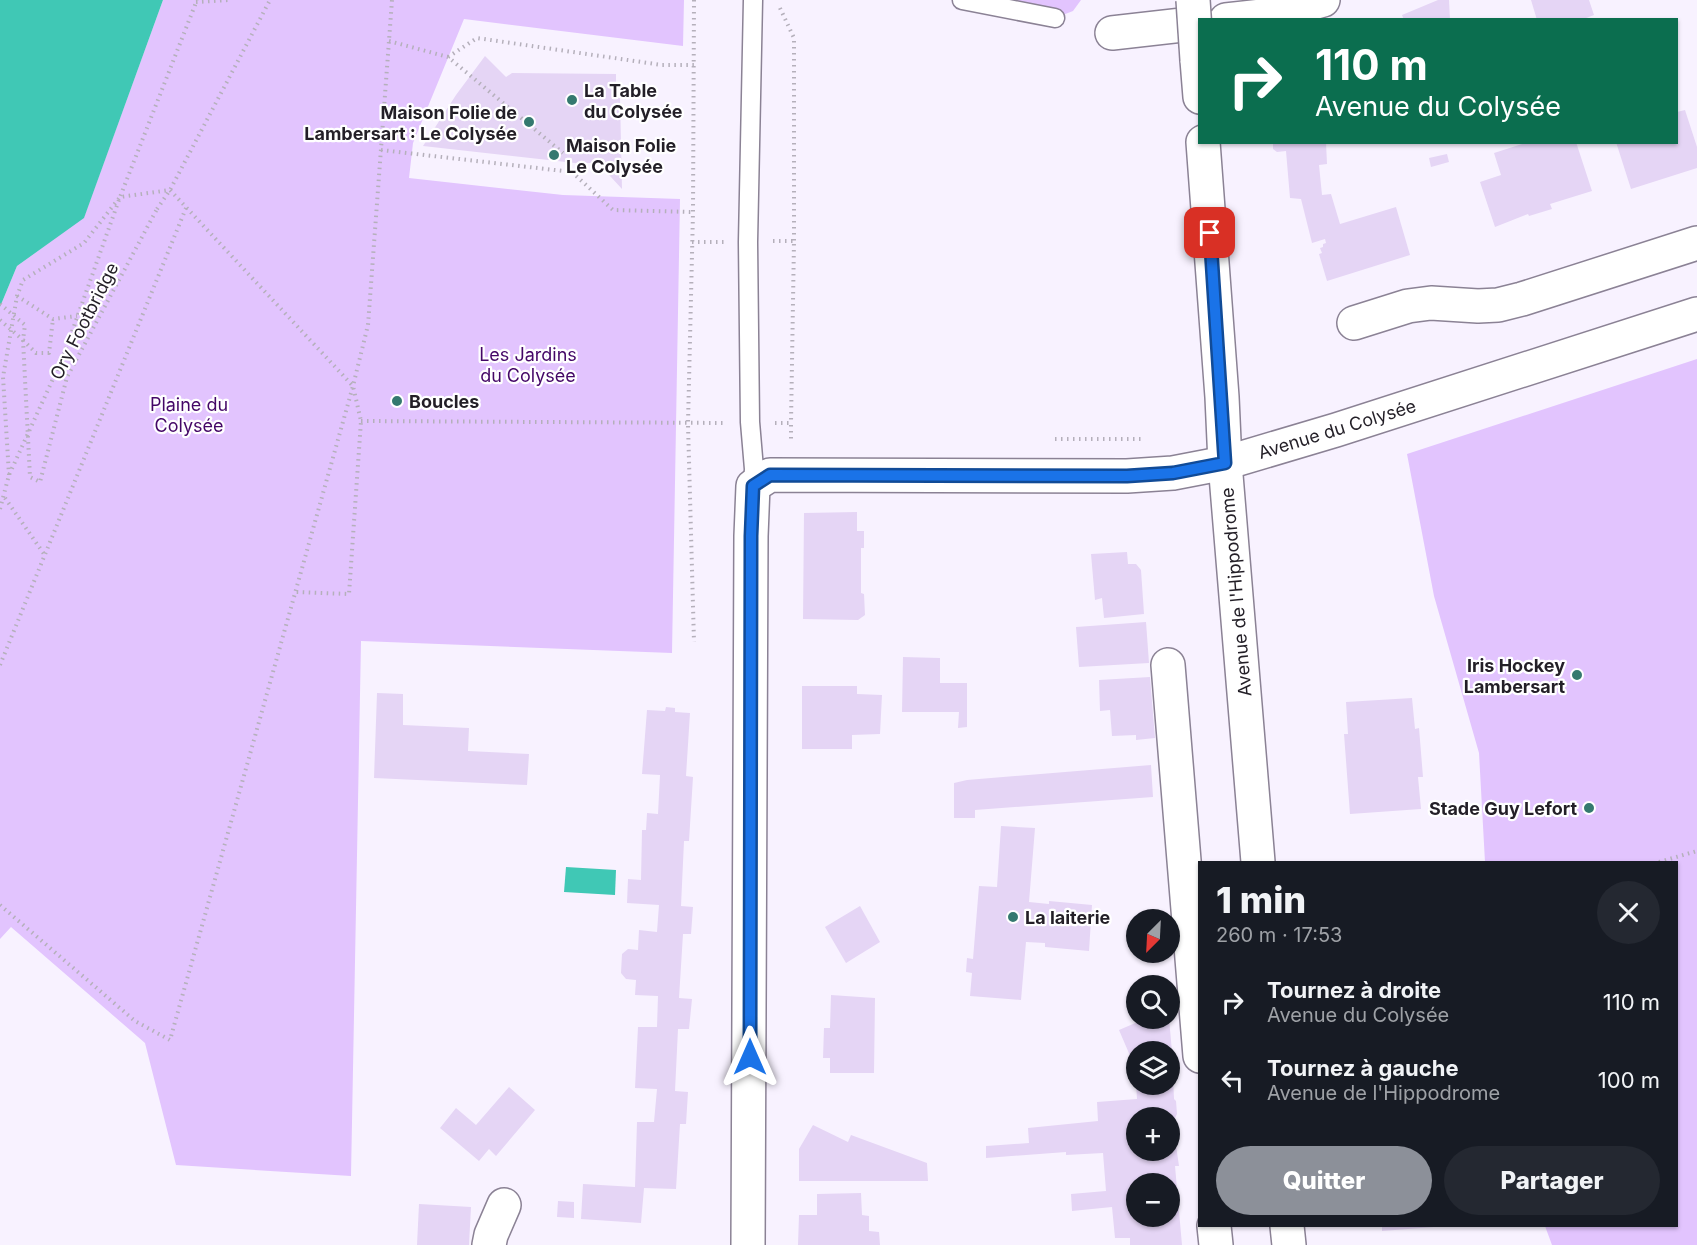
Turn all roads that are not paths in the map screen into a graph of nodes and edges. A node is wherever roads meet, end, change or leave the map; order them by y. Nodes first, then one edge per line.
1 (753, 0) edge
2 (962, 0) edge
3 (1193, 0) edge
4 (1323, 0) edge
5 (1054, 18) dead end
6 (1244, 18) edge
7 (1198, 22) edge
8 (1112, 33) dead end
9 (1198, 72) edge
10 (1203, 144) edge
11 (1697, 243) edge
12 (1697, 314) edge
13 (1354, 323) dead end
14 (1225, 463) junction
15 (753, 486) junction
16 (1168, 665) dead end
17 (1258, 861) edge
18 (1198, 1032) edge
19 (504, 1205) dead end
20 (1214, 1227) edge
21 (1287, 1227) edge
22 (489, 1245) edge
23 (748, 1245) edge
24 (1216, 1245) edge
25 (1289, 1245) edge

1 - 15 lane
2 - 5 lane
3 - 9 street, bridge
4 - 6 street
7 - 8 street
10 - 14 street, Avenue de l'Hippodrome
11 - 13 street
12 - 14 street, Avenue du Colysée
14 - 15 street, Avenue du Colysée
14 - 17 street, Avenue de l'Hippodrome
15 - 23 street
16 - 18 street
19 - 22 street
20 - 24 street
21 - 25 street

